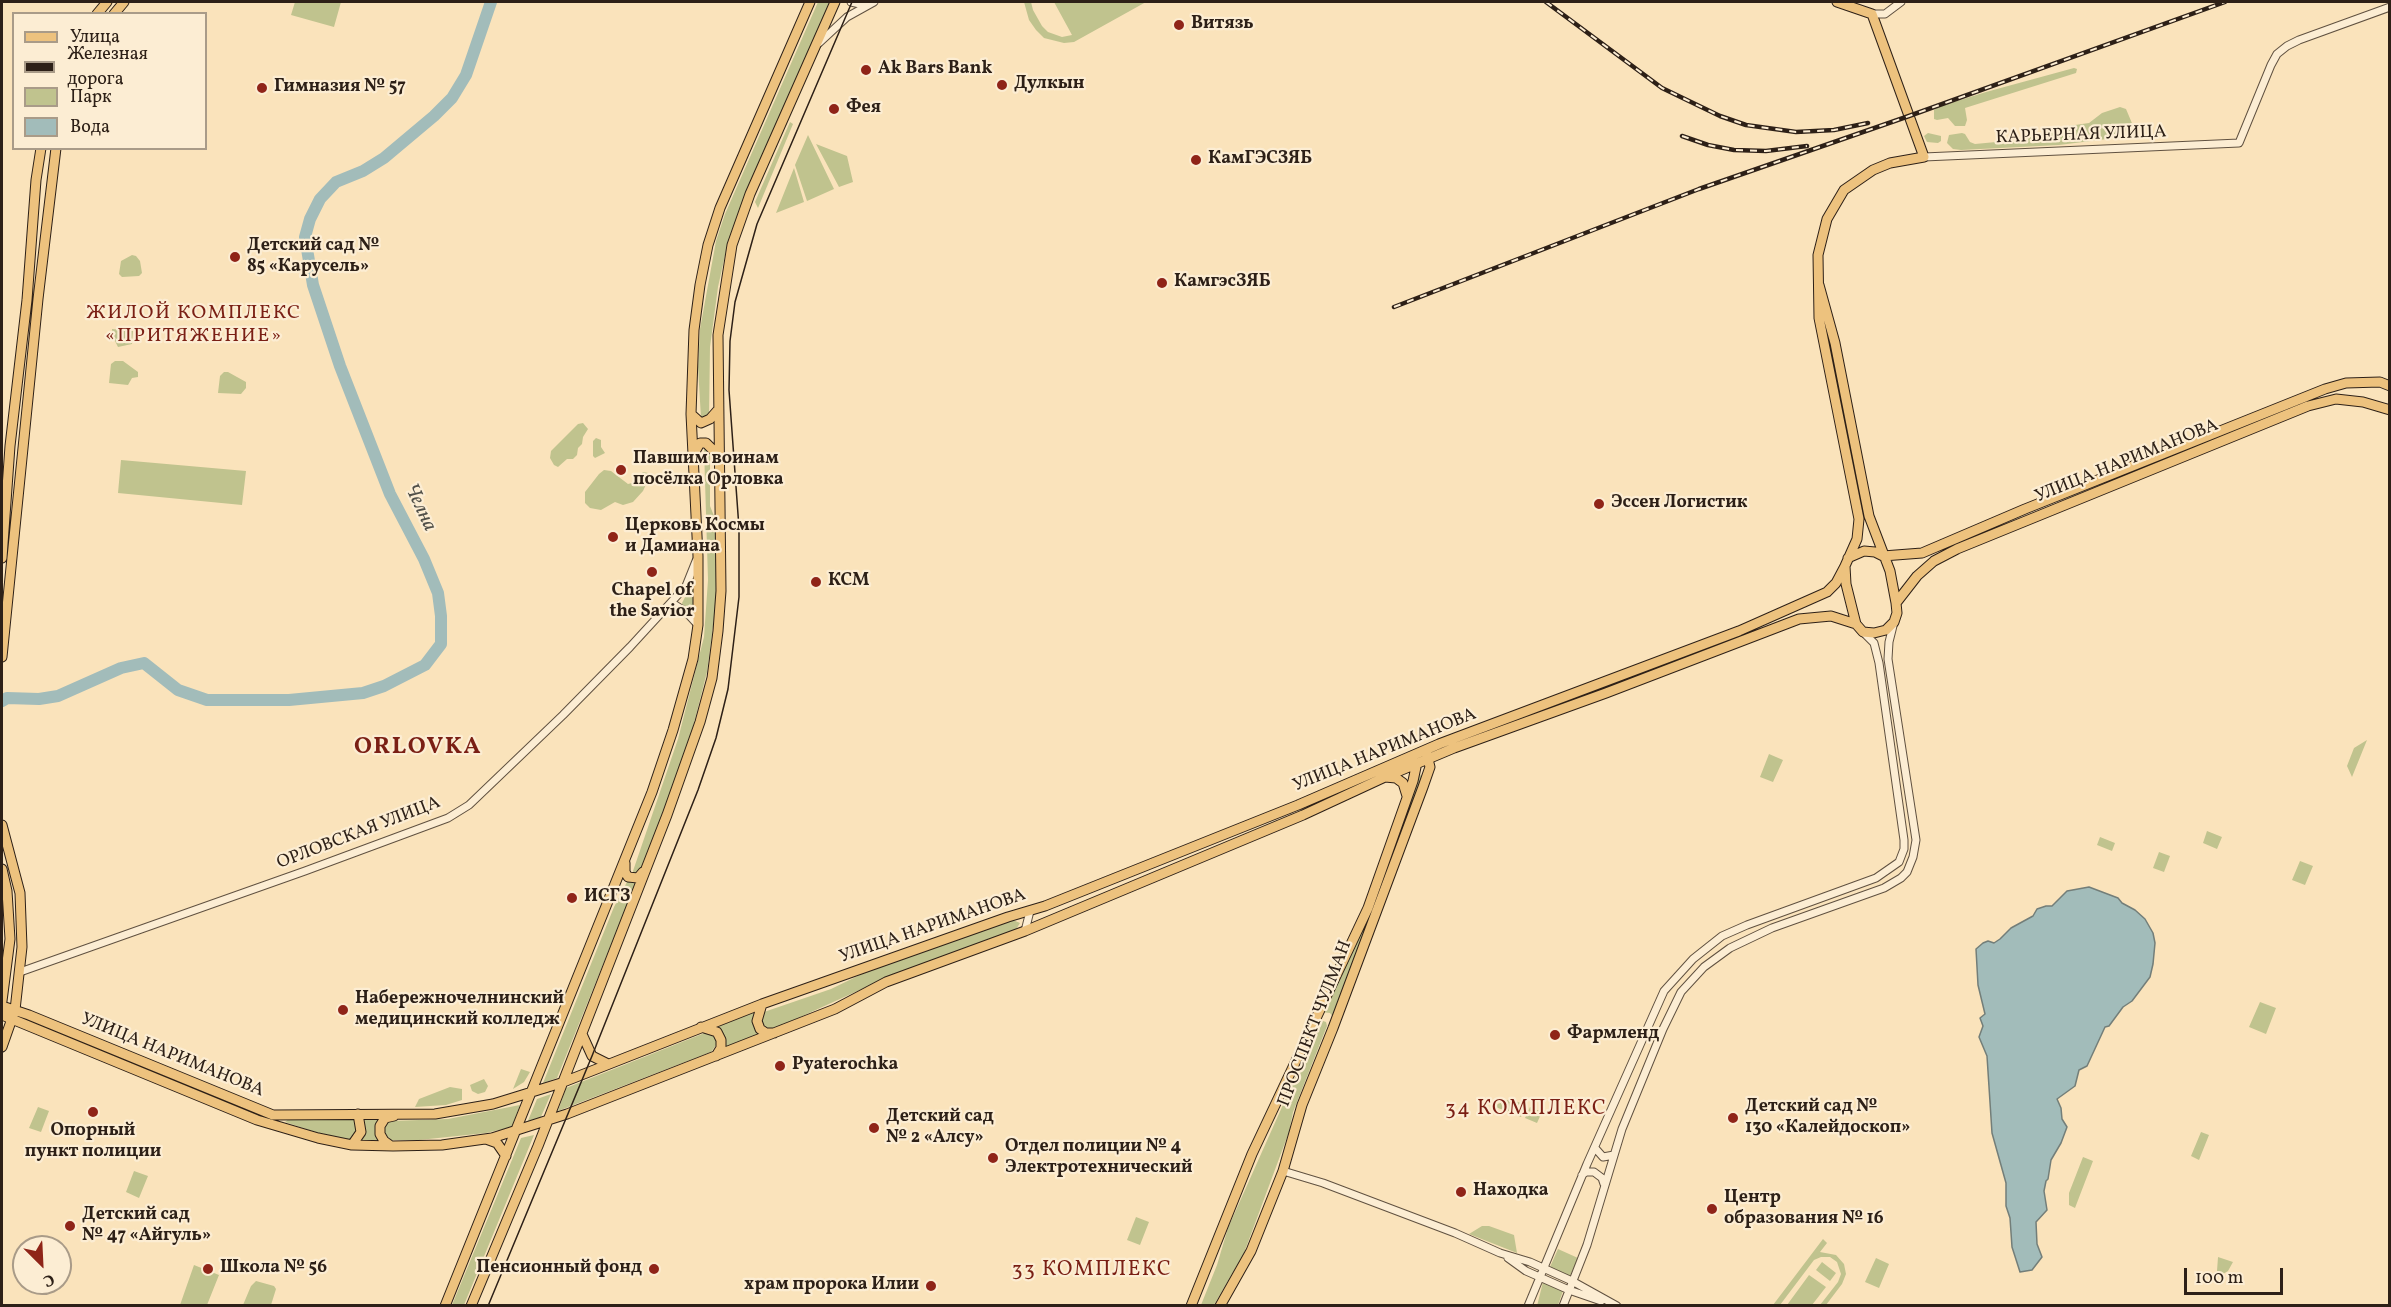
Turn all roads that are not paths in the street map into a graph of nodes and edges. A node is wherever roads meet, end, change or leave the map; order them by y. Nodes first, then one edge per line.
1 (810, 2) edge
2 (835, 2) edge
3 (851, 2) edge
4 (873, 2) edge
5 (1837, 2) edge
6 (1900, 2) edge
7 (2390, 8) edge
8 (1872, 14) junction
9 (815, 48) junction
10 (41, 150) edge
11 (56, 150) edge
12 (1924, 157) junction
13 (1819, 285) junction
14 (2390, 386) edge
15 (2390, 410) edge
16 (717, 411) junction
17 (691, 414) junction
18 (717, 454) junction
19 (692, 456) junction
20 (698, 556) junction
21 (1883, 556) junction
22 (2, 558) edge
23 (1846, 562) junction
24 (673, 602) junction
25 (1896, 603) junction
26 (1894, 622) junction
27 (698, 626) junction
28 (1860, 628) junction
29 (2, 657) edge
30 (1427, 754) junction
31 (1413, 760) junction
32 (1385, 777) junction
33 (1407, 797) junction
34 (1298, 804) junction
35 (1303, 815) junction
36 (2, 825) edge
37 (625, 858) junction
38 (646, 866) junction
39 (2, 869) edge
40 (1030, 911) junction
41 (1025, 931) junction
42 (20, 972) junction
43 (2, 1001) edge
44 (762, 1004) junction
45 (2, 1006) edge
46 (13, 1014) junction
47 (2, 1015) edge
48 (1315, 1020) junction
49 (701, 1027) junction
50 (1333, 1028) junction
51 (776, 1033) junction
52 (582, 1034) junction
53 (2, 1047) edge
54 (716, 1056) junction
55 (608, 1064) junction
56 (561, 1083) junction
57 (530, 1094) junction
58 (358, 1114) junction
59 (396, 1115) junction
60 (546, 1122) junction
61 (515, 1132) junction
62 (486, 1139) junction
63 (352, 1145) junction
64 (393, 1146) junction
65 (1595, 1148) junction
66 (1614, 1155) junction
67 (506, 1156) junction
68 (1283, 1171) junction
69 (1582, 1175) junction
70 (1604, 1184) junction
71 (1500, 1253) junction
72 (1543, 1268) junction
73 (1539, 1277) junction
74 (1572, 1281) junction
75 (1569, 1290) junction
76 (446, 1305) edge
77 (471, 1305) edge
78 (1191, 1305) edge
79 (1220, 1305) edge
80 (1528, 1305) edge
81 (1563, 1305) edge
82 (1616, 1305) edge

1 - 17 main road
2 - 9 main road
3 - 4 street
4 - 9 street
5 - 8 main road
6 - 8 street
7 - 12 street, КАРЬЕРНАЯ УЛИЦА
8 - 12 main road
9 - 16 main road
10 - 22 main road
11 - 29 main road
12 - 13 main road
13 - 21 main road
13 - 23 main road
14 - 21 main road, УЛИЦА НАРИМАНОВА
15 - 25 main road, УЛИЦА НАРИМАНОВА
16 - 17 main road
16 - 18 main road
17 - 19 main road
18 - 19 main road
18 - 38 main road
19 - 20 main road
20 - 24 street, ОРЛОВСКАЯ УЛИЦА
20 - 27 main road
21 - 23 main road, УЛИЦА НАРИМАНОВА
21 - 25 main road
23 - 28 main road
23 - 30 main road, УЛИЦА НАРИМАНОВА
24 - 27 street
24 - 42 street, ОРЛОВСКАЯ УЛИЦА
25 - 26 main road
26 - 28 main road
26 - 66 street
27 - 37 main road
28 - 30 main road, УЛИЦА НАРИМАНОВА
28 - 65 street
30 - 31 main road, УЛИЦА НАРИМАНОВА
30 - 50 main road, ПРОСПЕКТ ЧУЛМАН
31 - 32 main road, УЛИЦА НАРИМАНОВА
31 - 33 main road, ПРОСПЕКТ ЧУЛМАН
31 - 34 main road, УЛИЦА НАРИМАНОВА
32 - 33 main road
32 - 35 main road, УЛИЦА НАРИМАНОВА
33 - 48 main road, ПРОСПЕКТ ЧУЛМАН
34 - 35 main road
34 - 40 main road, УЛИЦА НАРИМАНОВА
35 - 41 main road, УЛИЦА НАРИМАНОВА
36 - 42 main road
37 - 38 main road
37 - 57 main road
38 - 52 main road
39 - 43 main road
40 - 41 street
40 - 44 main road, УЛИЦА НАРИМАНОВА
41 - 51 main road, УЛИЦА НАРИМАНОВА
42 - 46 main road
44 - 49 main road, УЛИЦА НАРИМАНОВА
44 - 51 main road
45 - 46 main road, УЛИЦА НАРИМАНОВА
46 - 47 main road
46 - 53 main road
46 - 58 main road, УЛИЦА НАРИМАНОВА
46 - 63 main road, УЛИЦА НАРИМАНОВА
48 - 50 main road
48 - 78 main road, ПРОСПЕКТ ЧУЛМАН
49 - 54 main road
49 - 55 main road, УЛИЦА НАРИМАНОВА
50 - 68 main road, ПРОСПЕКТ ЧУЛМАН
51 - 54 main road, УЛИЦА НАРИМАНОВА
52 - 55 main road
52 - 56 main road
54 - 60 main road, УЛИЦА НАРИМАНОВА
55 - 56 main road, УЛИЦА НАРИМАНОВА
56 - 57 main road, УЛИЦА НАРИМАНОВА
56 - 60 main road
57 - 59 main road, УЛИЦА НАРИМАНОВА
57 - 61 main road
58 - 59 main road, УЛИЦА НАРИМАНОВА
58 - 63 main road
59 - 64 main road
60 - 61 main road, УЛИЦА НАРИМАНОВА
60 - 77 main road
61 - 62 main road, УЛИЦА НАРИМАНОВА
61 - 67 main road
62 - 64 main road, УЛИЦА НАРИМАНОВА
62 - 67 main road
63 - 64 main road, УЛИЦА НАРИМАНОВА
65 - 66 street
65 - 69 street
66 - 70 street
67 - 76 main road
68 - 71 street
68 - 79 main road, ПРОСПЕКТ ЧУЛМАН
69 - 70 street
69 - 72 street
70 - 74 street
71 - 72 street
71 - 73 street
72 - 73 street
72 - 74 street
73 - 75 street
73 - 80 street
74 - 75 street
74 - 82 street
75 - 81 street
75 - 82 street

